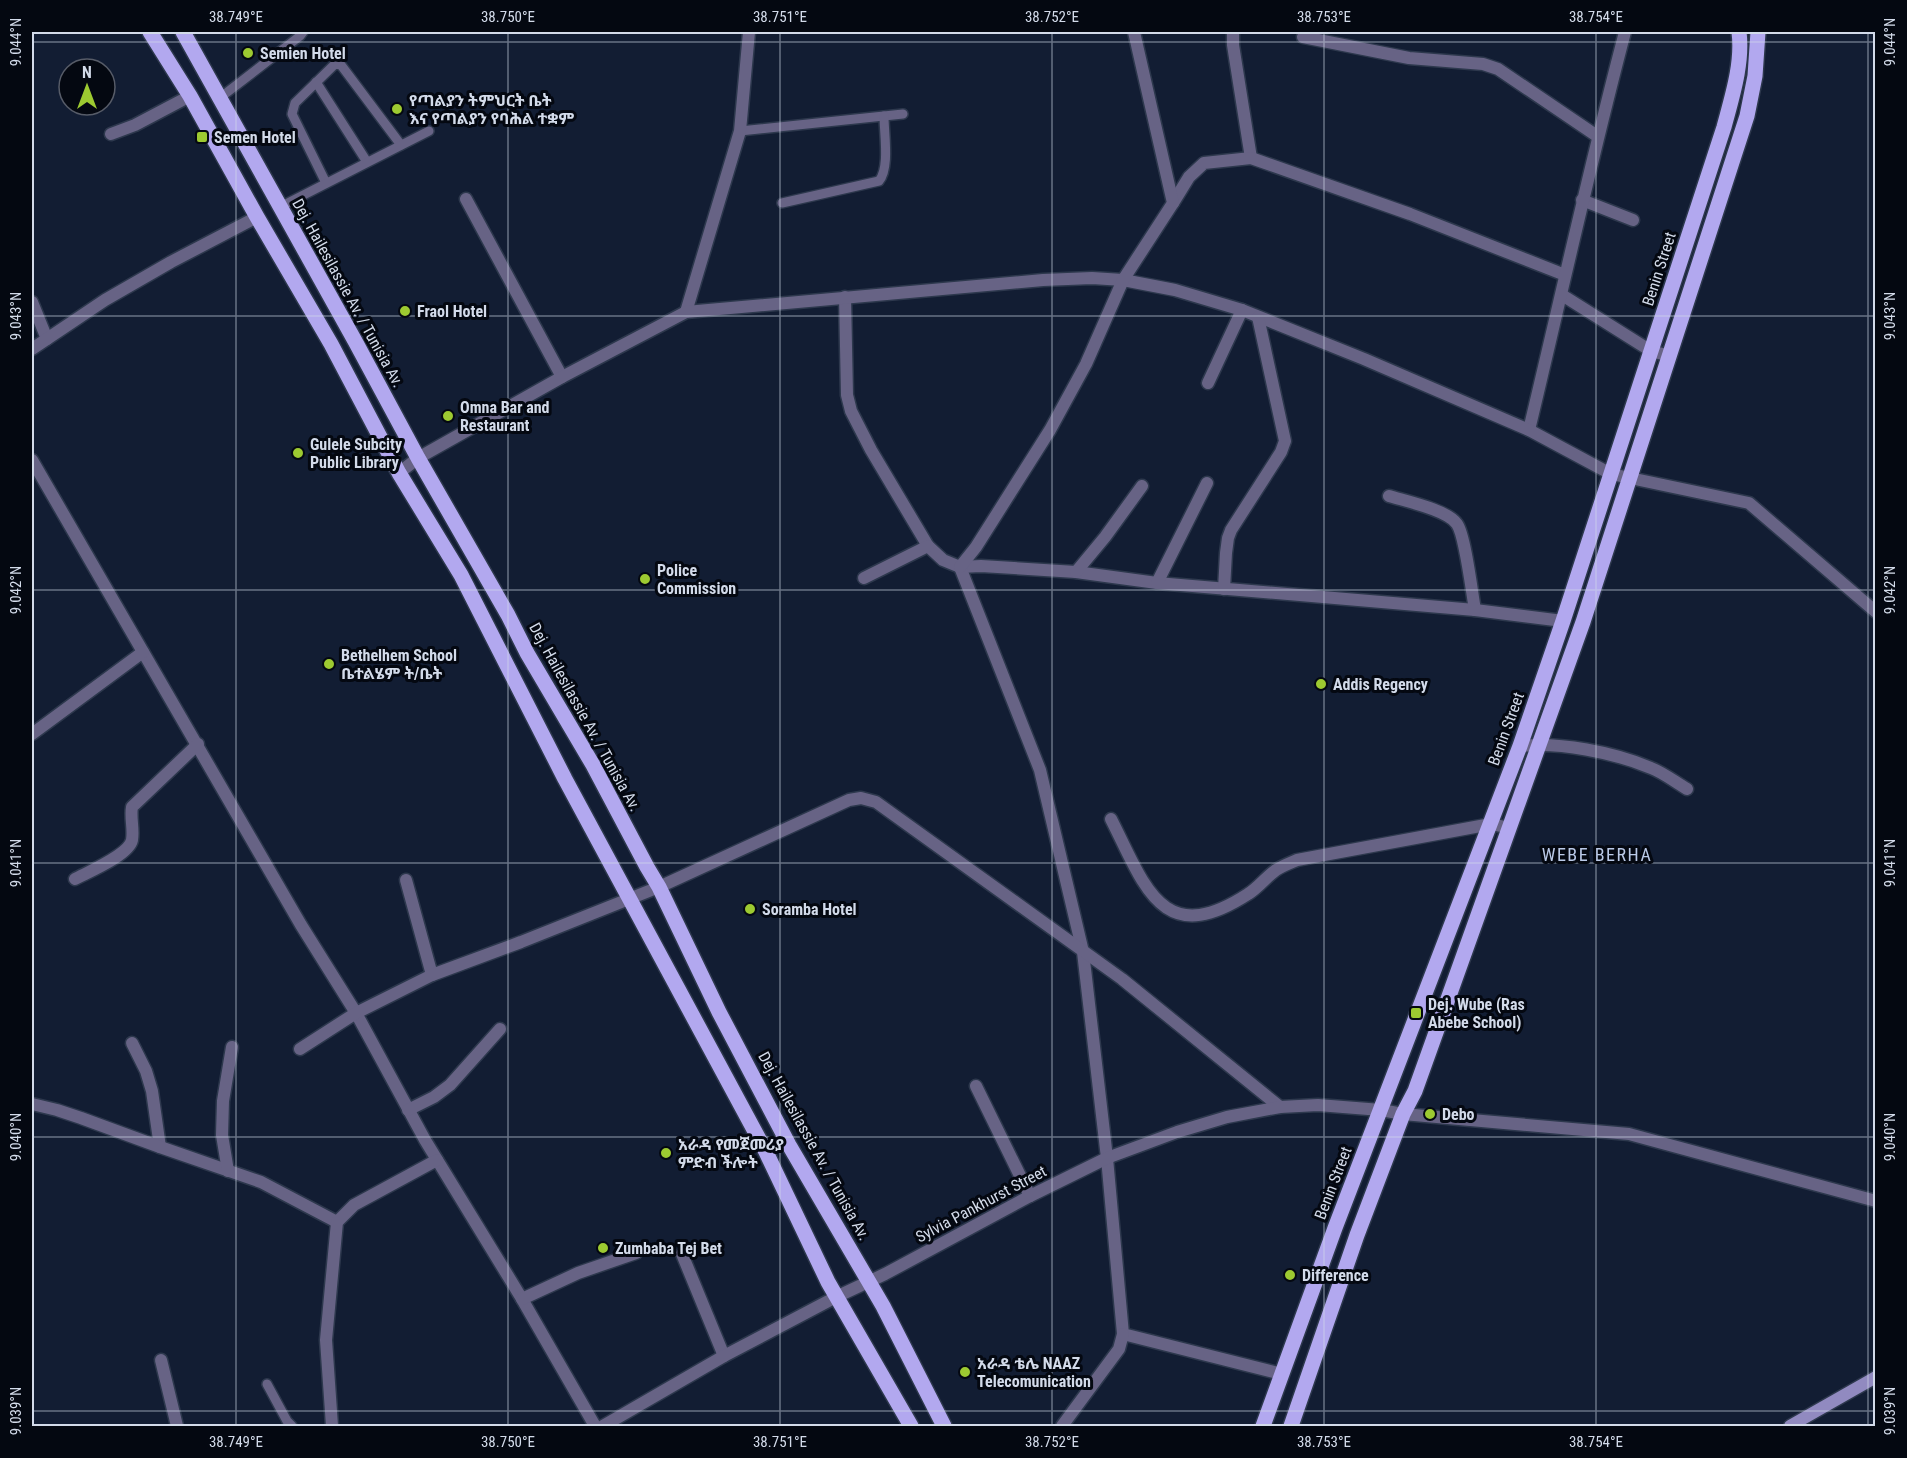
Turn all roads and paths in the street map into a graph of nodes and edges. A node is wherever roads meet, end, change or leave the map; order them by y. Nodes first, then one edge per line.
1 (150, 32) edge
2 (183, 32) edge
3 (303, 32) edge
4 (750, 32) edge
5 (1134, 32) edge
6 (1233, 32) edge
7 (1626, 32) edge
8 (1739, 32) edge
9 (1758, 32) edge
10 (1304, 37) dead end
11 (316, 82) junction
12 (190, 96) junction
13 (221, 97) junction
14 (903, 114) dead end
15 (884, 116) junction
16 (429, 131) dead end
17 (740, 131) junction
18 (111, 134) dead end
19 (1597, 136) junction
20 (401, 145) junction
21 (1251, 158) junction
22 (367, 162) junction
23 (326, 183) junction
24 (466, 199) dead end
25 (1582, 200) junction
26 (782, 203) dead end
27 (1173, 203) junction
28 (280, 207) junction
29 (257, 217) junction
30 (1633, 220) dead end
31 (1565, 275) junction
32 (1123, 280) junction
33 (1562, 296) junction
34 (845, 297) junction
35 (32, 302) edge
36 (1242, 310) junction
37 (686, 312) junction
38 (1257, 317) junction
39 (47, 339) junction
40 (32, 349) edge
41 (1651, 351) junction
42 (1670, 356) junction
43 (562, 377) junction
44 (1208, 383) dead end
45 (1529, 430) junction
46 (418, 458) junction
47 (32, 460) edge
48 (399, 472) junction
49 (1611, 474) junction
50 (1630, 478) junction
51 (1207, 483) dead end
52 (1142, 486) dead end
53 (1389, 495) dead end
54 (928, 546) junction
55 (960, 567) junction
56 (1076, 572) junction
57 (864, 578) dead end
58 (1157, 583) junction
59 (1224, 589) junction
60 (1475, 610) junction
61 (1875, 612) edge
62 (1563, 621) junction
63 (143, 652) junction
64 (32, 734) edge
65 (198, 744) junction
66 (1540, 744) junction
67 (1520, 746) junction
68 (1687, 789) dead end
69 (1111, 819) dead end
70 (1491, 824) junction
71 (1510, 828) junction
72 (75, 879) dead end
73 (406, 880) dead end
74 (660, 887) junction
75 (629, 898) junction
76 (1083, 952) junction
77 (432, 975) junction
78 (356, 1012) junction
79 (500, 1029) dead end
80 (132, 1043) dead end
81 (232, 1047) dead end
82 (300, 1049) dead end
83 (976, 1086) dead end
84 (32, 1104) edge
85 (1280, 1107) junction
86 (408, 1110) junction
87 (1381, 1110) junction
88 (1403, 1113) junction
89 (160, 1148) junction
90 (1107, 1158) junction
91 (437, 1160) junction
92 (228, 1171) junction
93 (1030, 1196) junction
94 (1875, 1200) edge
95 (337, 1222) junction
96 (1335, 1228) junction
97 (1357, 1235) junction
98 (636, 1253) dead end
99 (682, 1254) dead end
100 (870, 1282) junction
101 (836, 1297) junction
102 (522, 1299) junction
103 (1123, 1334) junction
104 (724, 1356) junction
105 (161, 1360) dead end
106 (1282, 1374) junction
107 (1875, 1377) edge
108 (267, 1384) dead end
109 (177, 1426) edge
110 (292, 1426) edge
111 (332, 1426) edge
112 (595, 1426) edge
113 (603, 1426) edge
114 (911, 1426) edge
115 (944, 1426) edge
116 (1062, 1426) edge
117 (1263, 1426) edge
118 (1291, 1426) edge
119 (1790, 1426) edge

1 - 12 main road
2 - 13 main road, Dej. Hailesilassie Av. / Tunisia Av.
3 - 13 lane
4 - 17 street
5 - 27 street
6 - 21 street
7 - 19 street
8 - 41 main road, Benin Street
9 - 42 main road
10 - 19 street
11 - 20 lane
11 - 22 lane
11 - 23 lane
12 - 18 street
12 - 29 main road
13 - 28 main road, Dej. Hailesilassie Av. / Tunisia Av.
14 - 15 lane
15 - 17 lane
15 - 26 lane
16 - 20 lane
17 - 37 street
19 - 25 street
20 - 22 lane
21 - 27 street
21 - 31 street
22 - 23 lane
23 - 28 lane
24 - 43 street
25 - 30 street
25 - 31 street
27 - 32 street
28 - 46 main road, Dej. Hailesilassie Av. / Tunisia Av.
29 - 39 street
29 - 48 main road
31 - 33 street
32 - 34 street
32 - 36 street
32 - 55 street
33 - 41 street
33 - 45 street
34 - 37 street
34 - 54 street
35 - 39 street
36 - 38 street
36 - 44 street
37 - 43 street
38 - 45 street
38 - 59 street
39 - 40 street
41 - 42 street
41 - 49 main road, Benin Street
42 - 50 main road
43 - 46 street
45 - 49 street
46 - 48 street
46 - 74 main road, Dej. Hailesilassie Av. / Tunisia Av.
47 - 63 street
48 - 75 main road
49 - 50 street
49 - 62 main road, Benin Street
50 - 61 street
50 - 66 main road
51 - 58 street
52 - 56 street
53 - 60 street
54 - 55 street
54 - 57 street
55 - 56 street
55 - 76 street
56 - 58 street
58 - 59 street
59 - 60 street
60 - 62 street
62 - 67 main road, Benin Street
63 - 64 street
63 - 65 street
65 - 72 street
65 - 78 street
66 - 67 street
66 - 68 street
66 - 71 main road
67 - 70 main road, Benin Street
69 - 70 street
70 - 71 street
70 - 87 main road, Benin Street
71 - 88 main road
73 - 77 street
74 - 75 street
74 - 76 street
74 - 100 main road, Dej. Hailesilassie Av. / Tunisia Av.
75 - 77 street
75 - 101 main road
76 - 85 street
76 - 90 street
77 - 78 street
78 - 82 street
78 - 86 street
79 - 86 street
80 - 89 street
81 - 92 street
83 - 93 street
84 - 89 street
85 - 87 street, Sylvia Pankhurst Street
85 - 90 street, Sylvia Pankhurst Street
86 - 91 street
87 - 88 street, Sylvia Pankhurst Street
87 - 96 main road, Benin Street
88 - 94 street, Sylvia Pankhurst Street
88 - 97 main road
89 - 92 street
90 - 93 street, Sylvia Pankhurst Street
90 - 103 street
91 - 95 street
91 - 102 street
92 - 95 street
93 - 100 street, Sylvia Pankhurst Street
95 - 111 street
96 - 97 main road
96 - 106 main road, Benin Street
97 - 118 main road
98 - 102 street
99 - 104 street
100 - 101 street, Sylvia Pankhurst Street
100 - 115 main road, Dej. Hailesilassie Av. / Tunisia Av.
101 - 104 street, Sylvia Pankhurst Street
101 - 114 main road
102 - 112 street
103 - 106 street
103 - 116 street
104 - 113 street, Sylvia Pankhurst Street
105 - 109 street
106 - 117 main road, Benin Street
107 - 119 main road
108 - 110 lane

